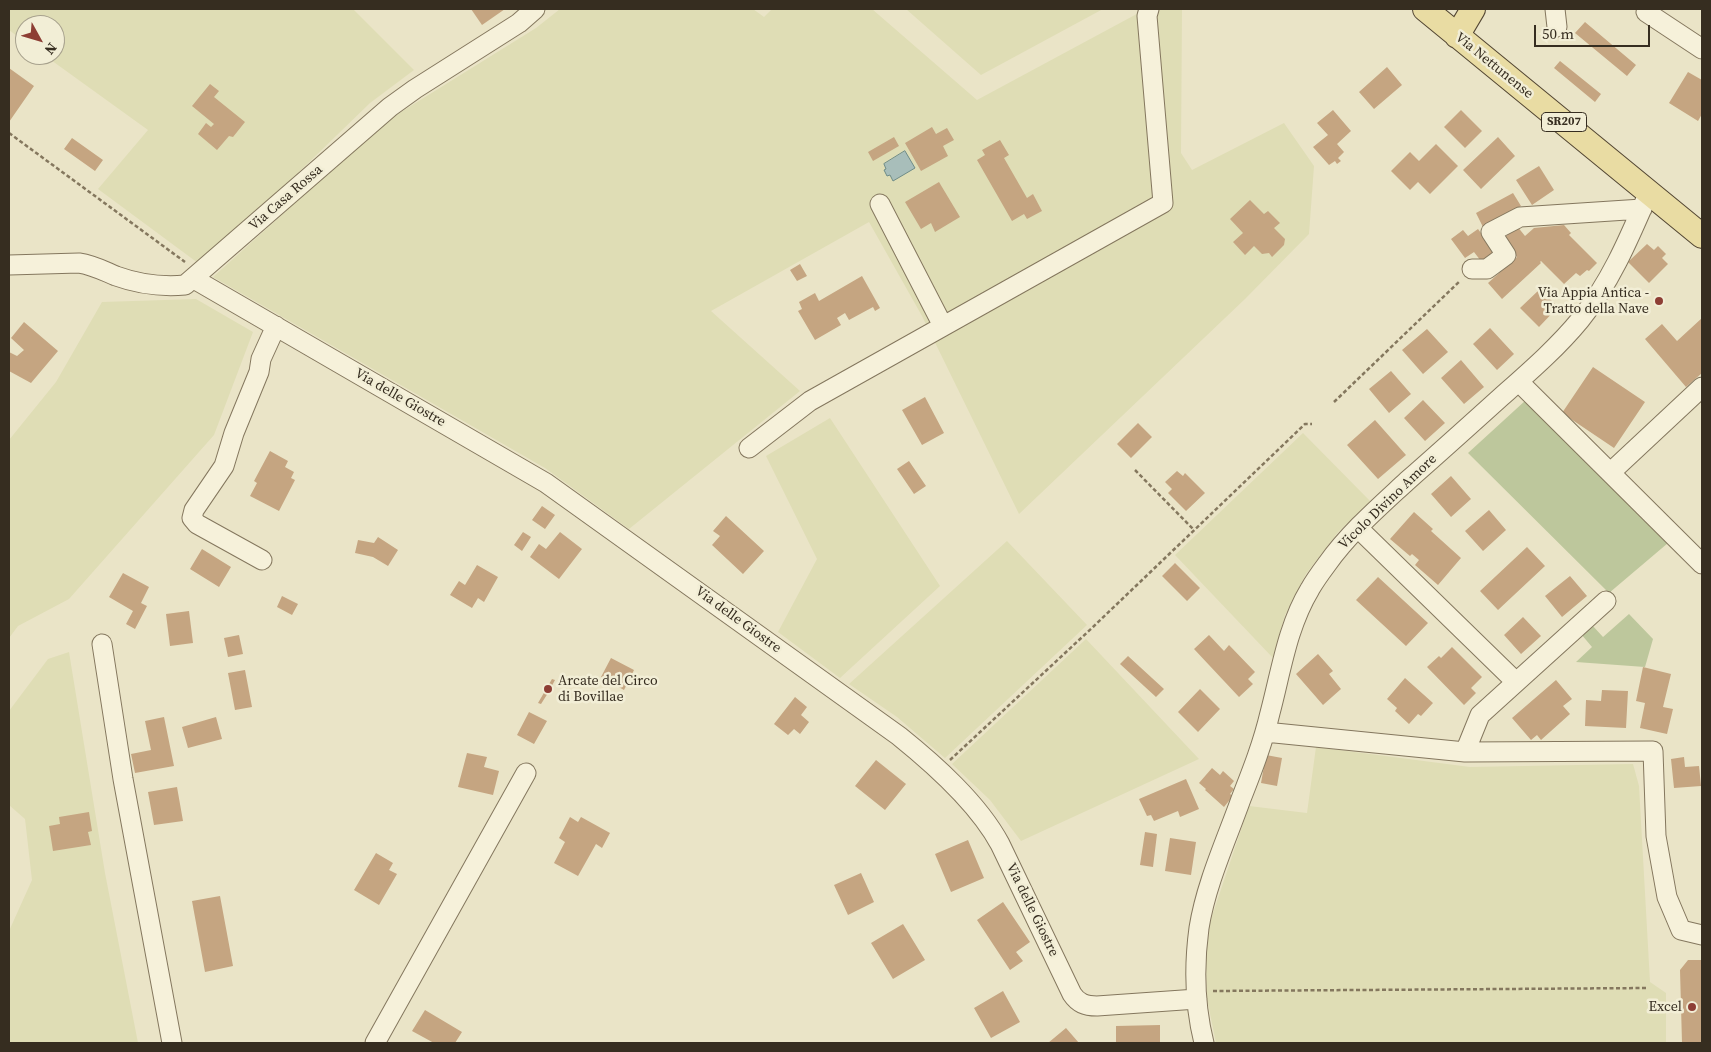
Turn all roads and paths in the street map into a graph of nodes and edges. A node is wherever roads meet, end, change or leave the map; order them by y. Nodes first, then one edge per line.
1 (535, 9) edge
2 (1149, 9) edge
3 (1425, 9) edge
4 (1472, 9) edge
5 (1648, 9) edge
6 (1457, 36) junction
7 (1702, 48) edge
8 (9, 133) edge
9 (1646, 200) junction
10 (880, 204) dead end
11 (1702, 236) edge
12 (9, 264) edge
13 (1472, 269) joint
14 (197, 276) junction
15 (276, 326) junction
16 (943, 326) junction
17 (1519, 382) junction
18 (1702, 387) edge
19 (1334, 402) dead end
20 (1312, 424) dead end
21 (749, 448) dead end
22 (1135, 470) dead end
23 (1611, 472) junction
24 (1358, 528) junction
25 (1194, 530) junction
26 (262, 560) dead end
27 (1702, 564) edge
28 (1606, 602) dead end
29 (102, 644) dead end
30 (1516, 682) junction
31 (1265, 732) junction
32 (1465, 752) junction
33 (938, 771) junction
34 (526, 774) dead end
35 (1702, 935) edge
36 (1648, 988) dead end
37 (1197, 995) junction
38 (172, 1043) edge
39 (374, 1043) edge
40 (1204, 1043) edge

1 - 14 street, Via Casa Rossa
2 - 16 street
3 - 6 main road, Via Nettunense / SR207
4 - 6 main road
5 - 7 street
6 - 9 main road, Via Nettunense / SR207
8 - 14 path
9 - 11 main road, Via Nettunense / SR207
9 - 13 street
9 - 17 street, Vicolo Divino Amore
10 - 16 street
12 - 14 street, Via Casa Rossa
13 - 19 path
14 - 15 street, Via delle Giostre
15 - 26 street
15 - 33 street, Via delle Giostre
16 - 21 street
17 - 23 street
17 - 24 street, Vicolo Divino Amore
18 - 23 street
20 - 25 path
22 - 25 path
23 - 27 street
24 - 30 street
24 - 31 street, Vicolo Divino Amore
25 - 33 path
28 - 30 street
29 - 38 street
30 - 32 street
31 - 32 street
31 - 37 street, Vicolo Divino Amore
32 - 35 street
33 - 37 street, Via delle Giostre
34 - 39 street
36 - 37 path
37 - 40 street, Vicolo Divino Amore

